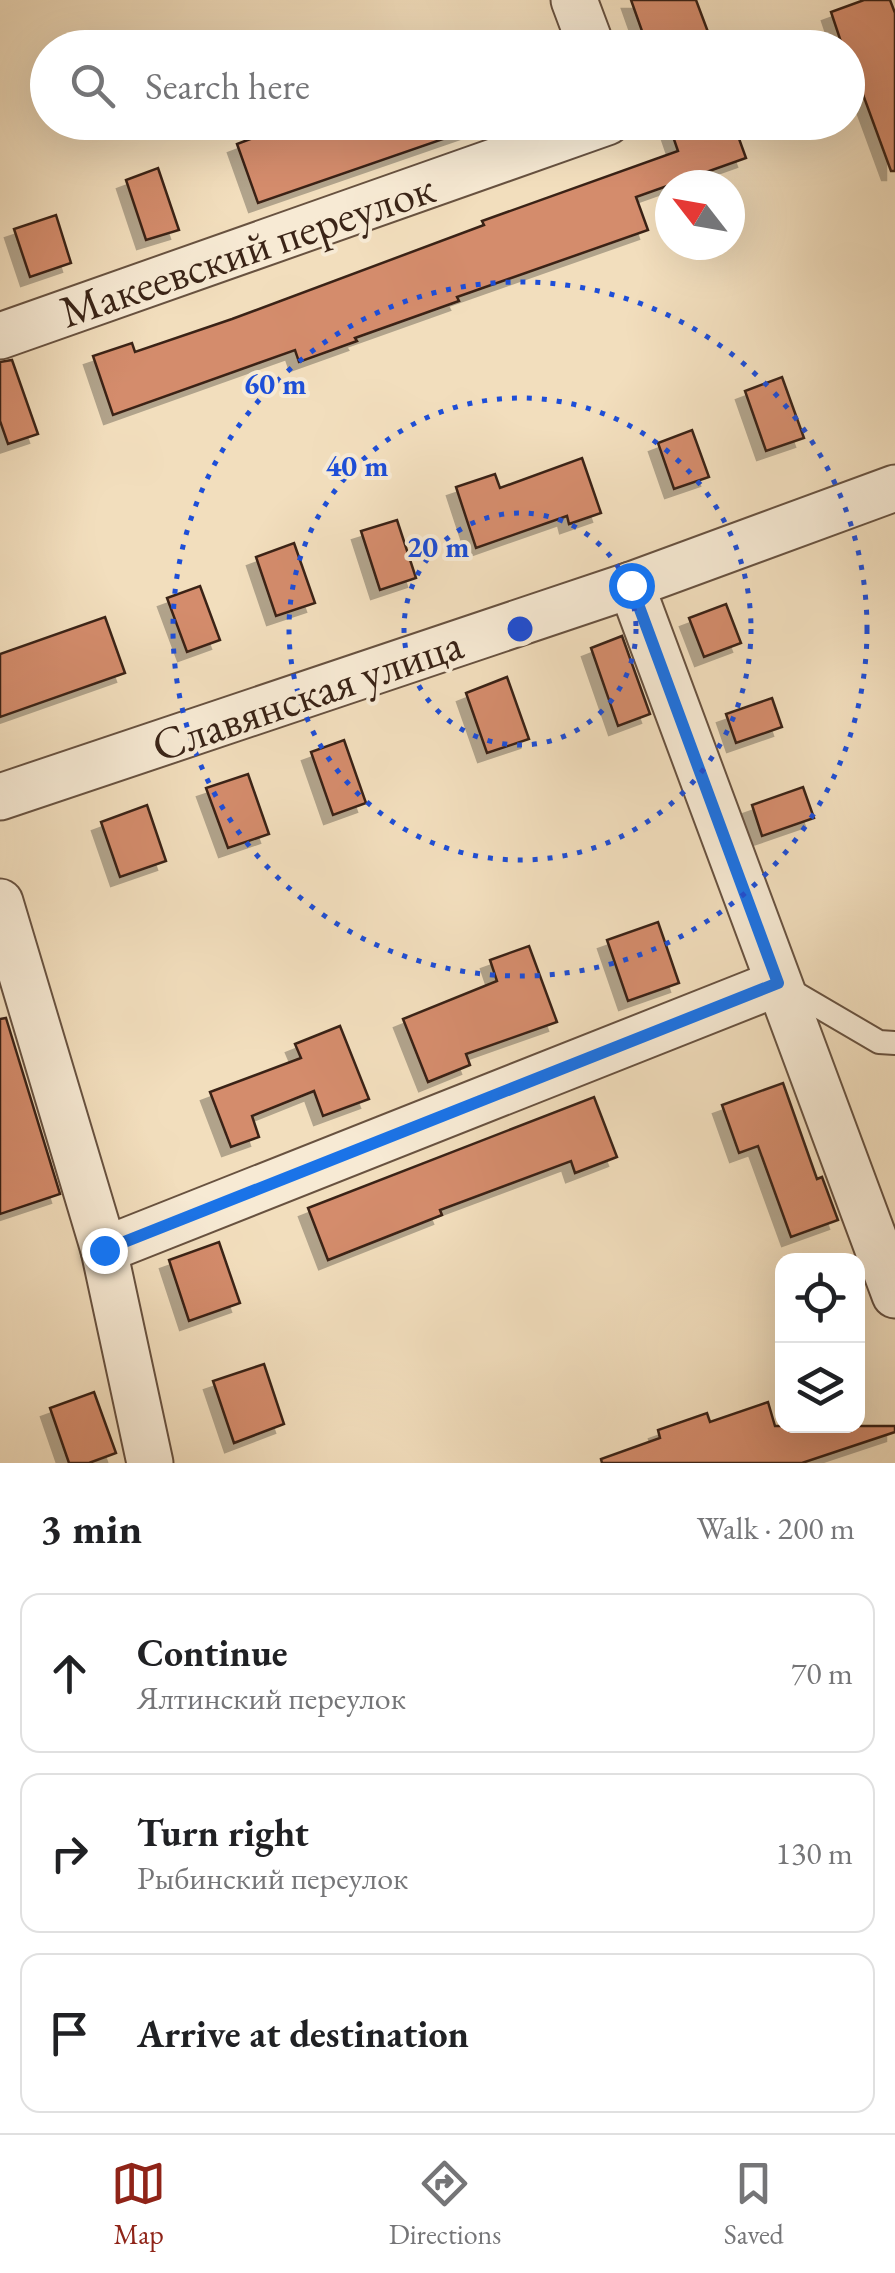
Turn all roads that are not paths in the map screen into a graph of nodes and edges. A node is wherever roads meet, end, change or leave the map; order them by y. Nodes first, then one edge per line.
1 (574, 0) edge
2 (585, 30) edge
3 (556, 140) edge
4 (0, 336) edge
5 (895, 488) edge
6 (631, 585) junction
7 (0, 797) edge
8 (0, 902) edge
9 (778, 983) junction
10 (895, 1043) edge
11 (104, 1250) junction
12 (895, 1295) edge
13 (150, 1463) edge

1 - 2 street
3 - 4 street, Макеевский переулок
5 - 6 street, Славянская улица
6 - 7 street, Славянская улица
6 - 9 street
8 - 11 street
9 - 10 lane
9 - 11 street
9 - 12 street
11 - 13 street

